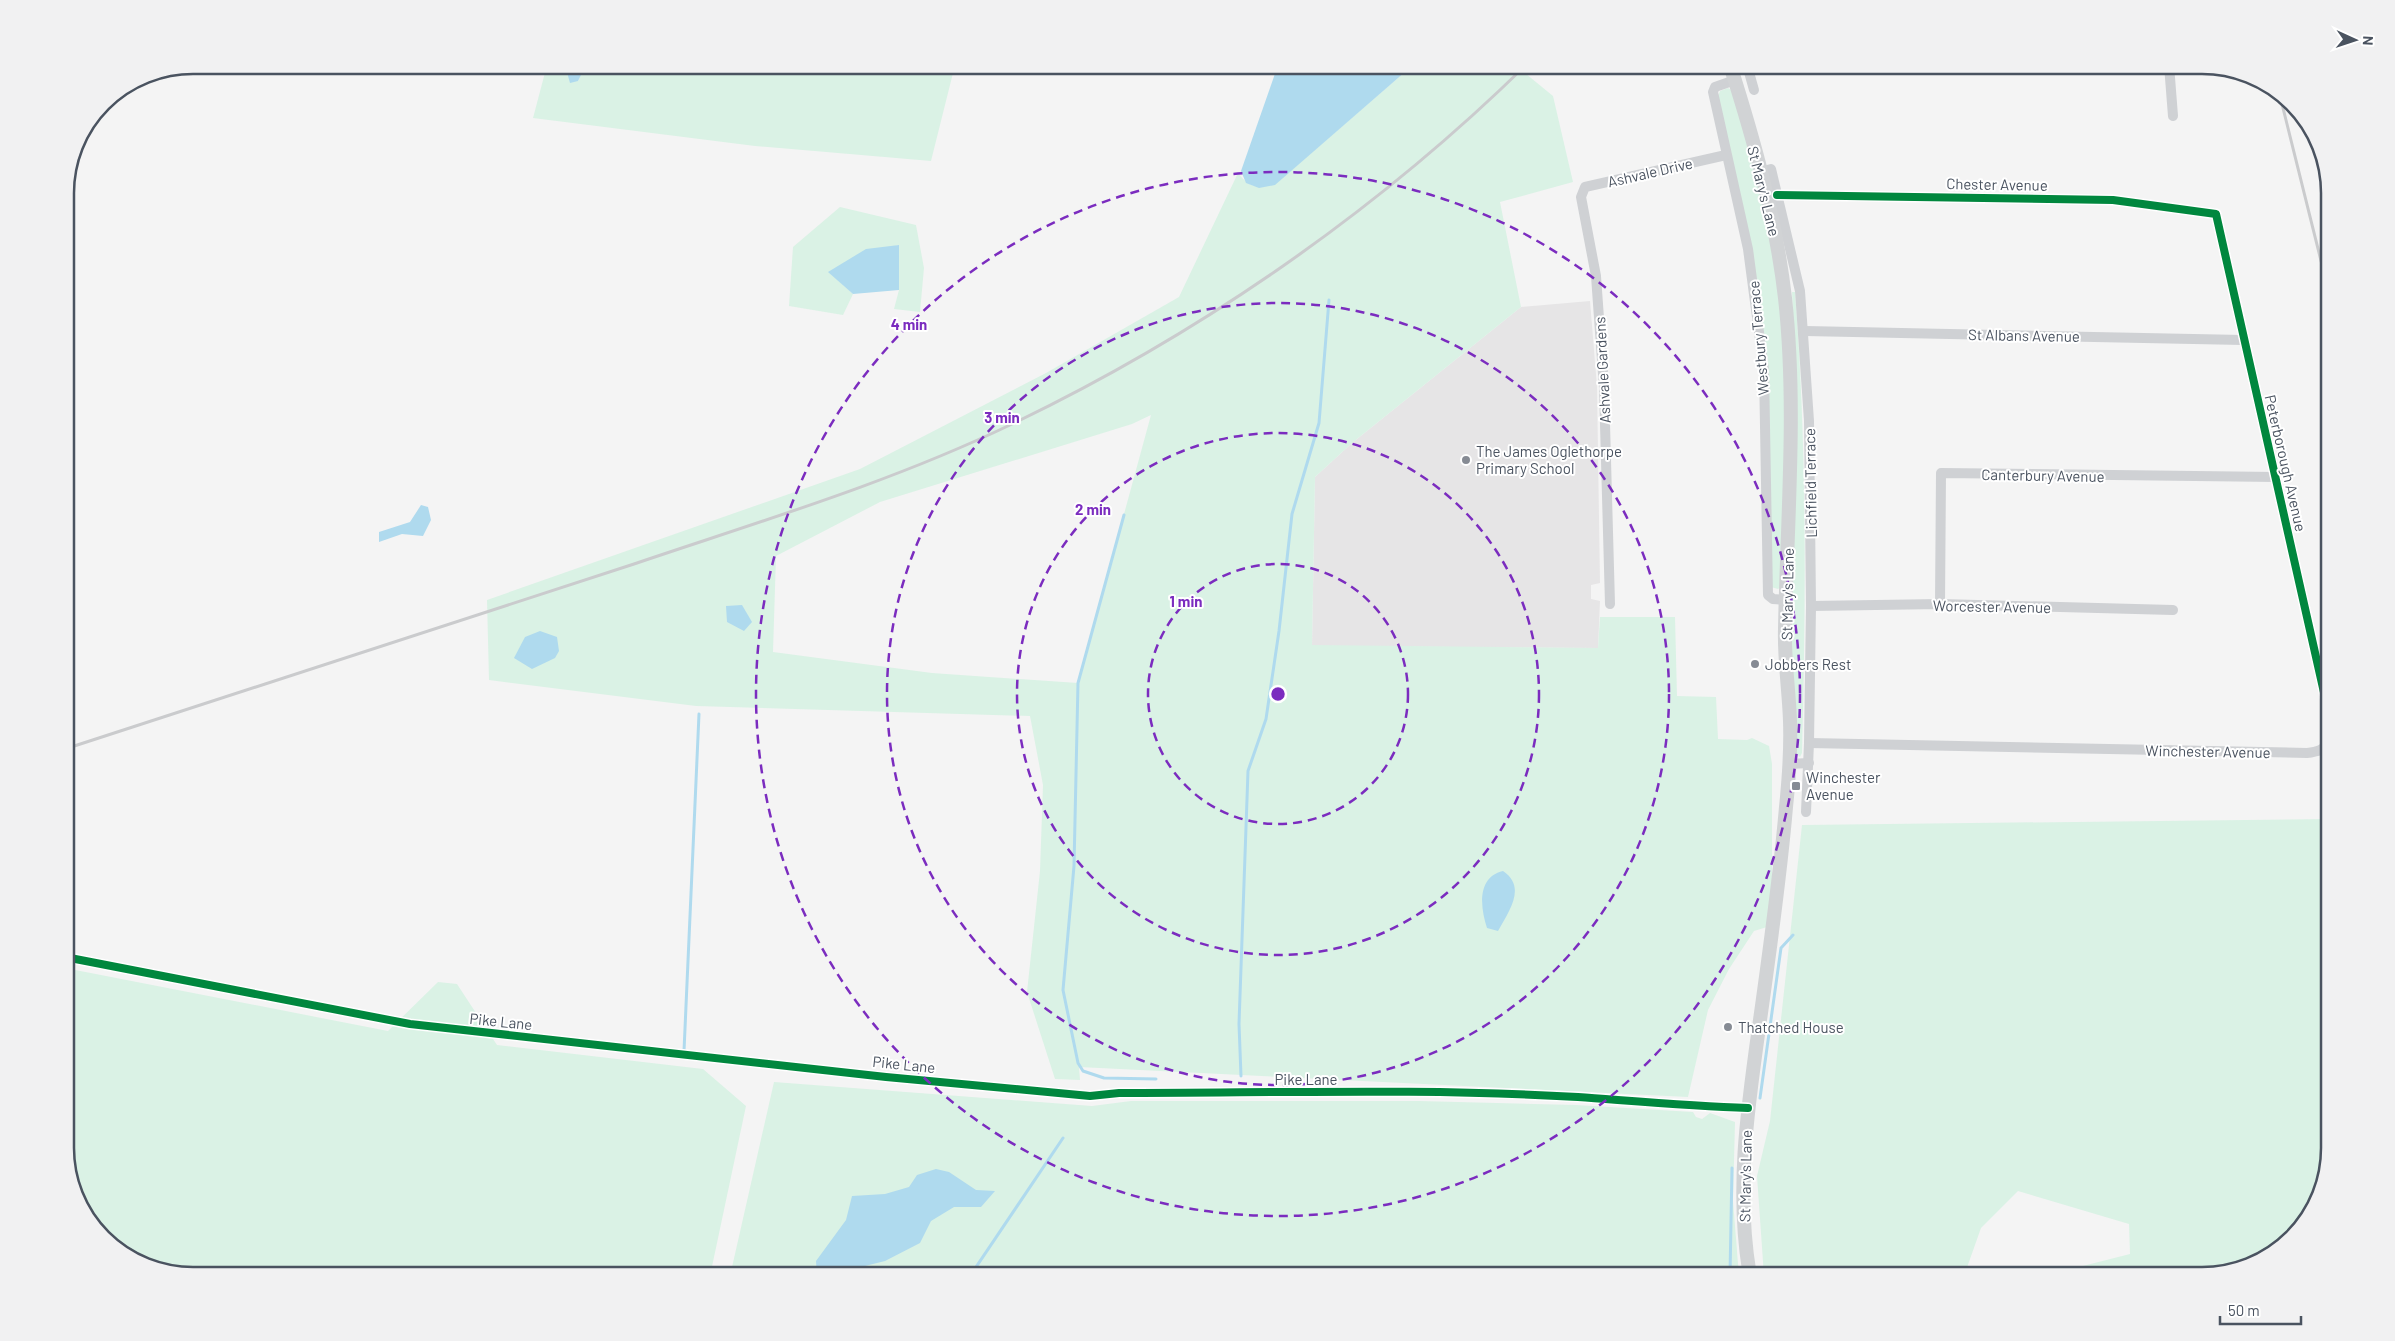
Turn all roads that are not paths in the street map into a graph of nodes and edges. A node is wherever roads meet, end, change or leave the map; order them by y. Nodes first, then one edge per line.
1 (1732, 74) edge
2 (1750, 74) edge
3 (2170, 74) edge
4 (1734, 80) junction
5 (1754, 90) dead end
6 (2173, 116) dead end
7 (1726, 155) junction
8 (1760, 172) junction
9 (1777, 195) junction
10 (1581, 197) joint
11 (2216, 214) joint
12 (1804, 331) junction
13 (2243, 340) junction
14 (2276, 477) junction
15 (1786, 600) junction
16 (1610, 604) dead end
17 (1940, 604) junction
18 (1811, 606) junction
19 (2173, 610) dead end
20 (2321, 679) edge
21 (1810, 743) junction
22 (2321, 750) edge
23 (1809, 763) junction
24 (1789, 764) junction
25 (1806, 812) dead end
26 (74, 958) edge
27 (1748, 1108) junction
28 (1749, 1267) edge

1 - 4 main road, St Mary's Lane
2 - 5 street
3 - 6 street
4 - 7 street, Westbury Terrace
4 - 8 main road, St Mary's Lane
7 - 10 street, Ashvale Drive
7 - 15 street, Westbury Terrace
8 - 9 street, Lichfield Terrace
8 - 15 main road, St Mary's Lane
9 - 11 street, Chester Avenue
9 - 12 street, Lichfield Terrace
10 - 16 street, Ashvale Gardens
11 - 13 street, Peterborough Avenue
12 - 13 street, St Albans Avenue
12 - 18 street, Lichfield Terrace
13 - 14 street, Peterborough Avenue
14 - 17 street, Canterbury Avenue
14 - 20 street, Peterborough Avenue
15 - 24 main road, St Mary's Lane
17 - 18 street, Worcester Avenue
17 - 19 street, Worcester Avenue
18 - 21 street, Lichfield Terrace
21 - 22 street, Winchester Avenue
21 - 23 street, Lichfield Terrace
23 - 24 street
23 - 25 street, Lichfield Terrace
24 - 27 main road, St Mary's Lane
26 - 27 street, Pike Lane
27 - 28 main road, St Mary's Lane

